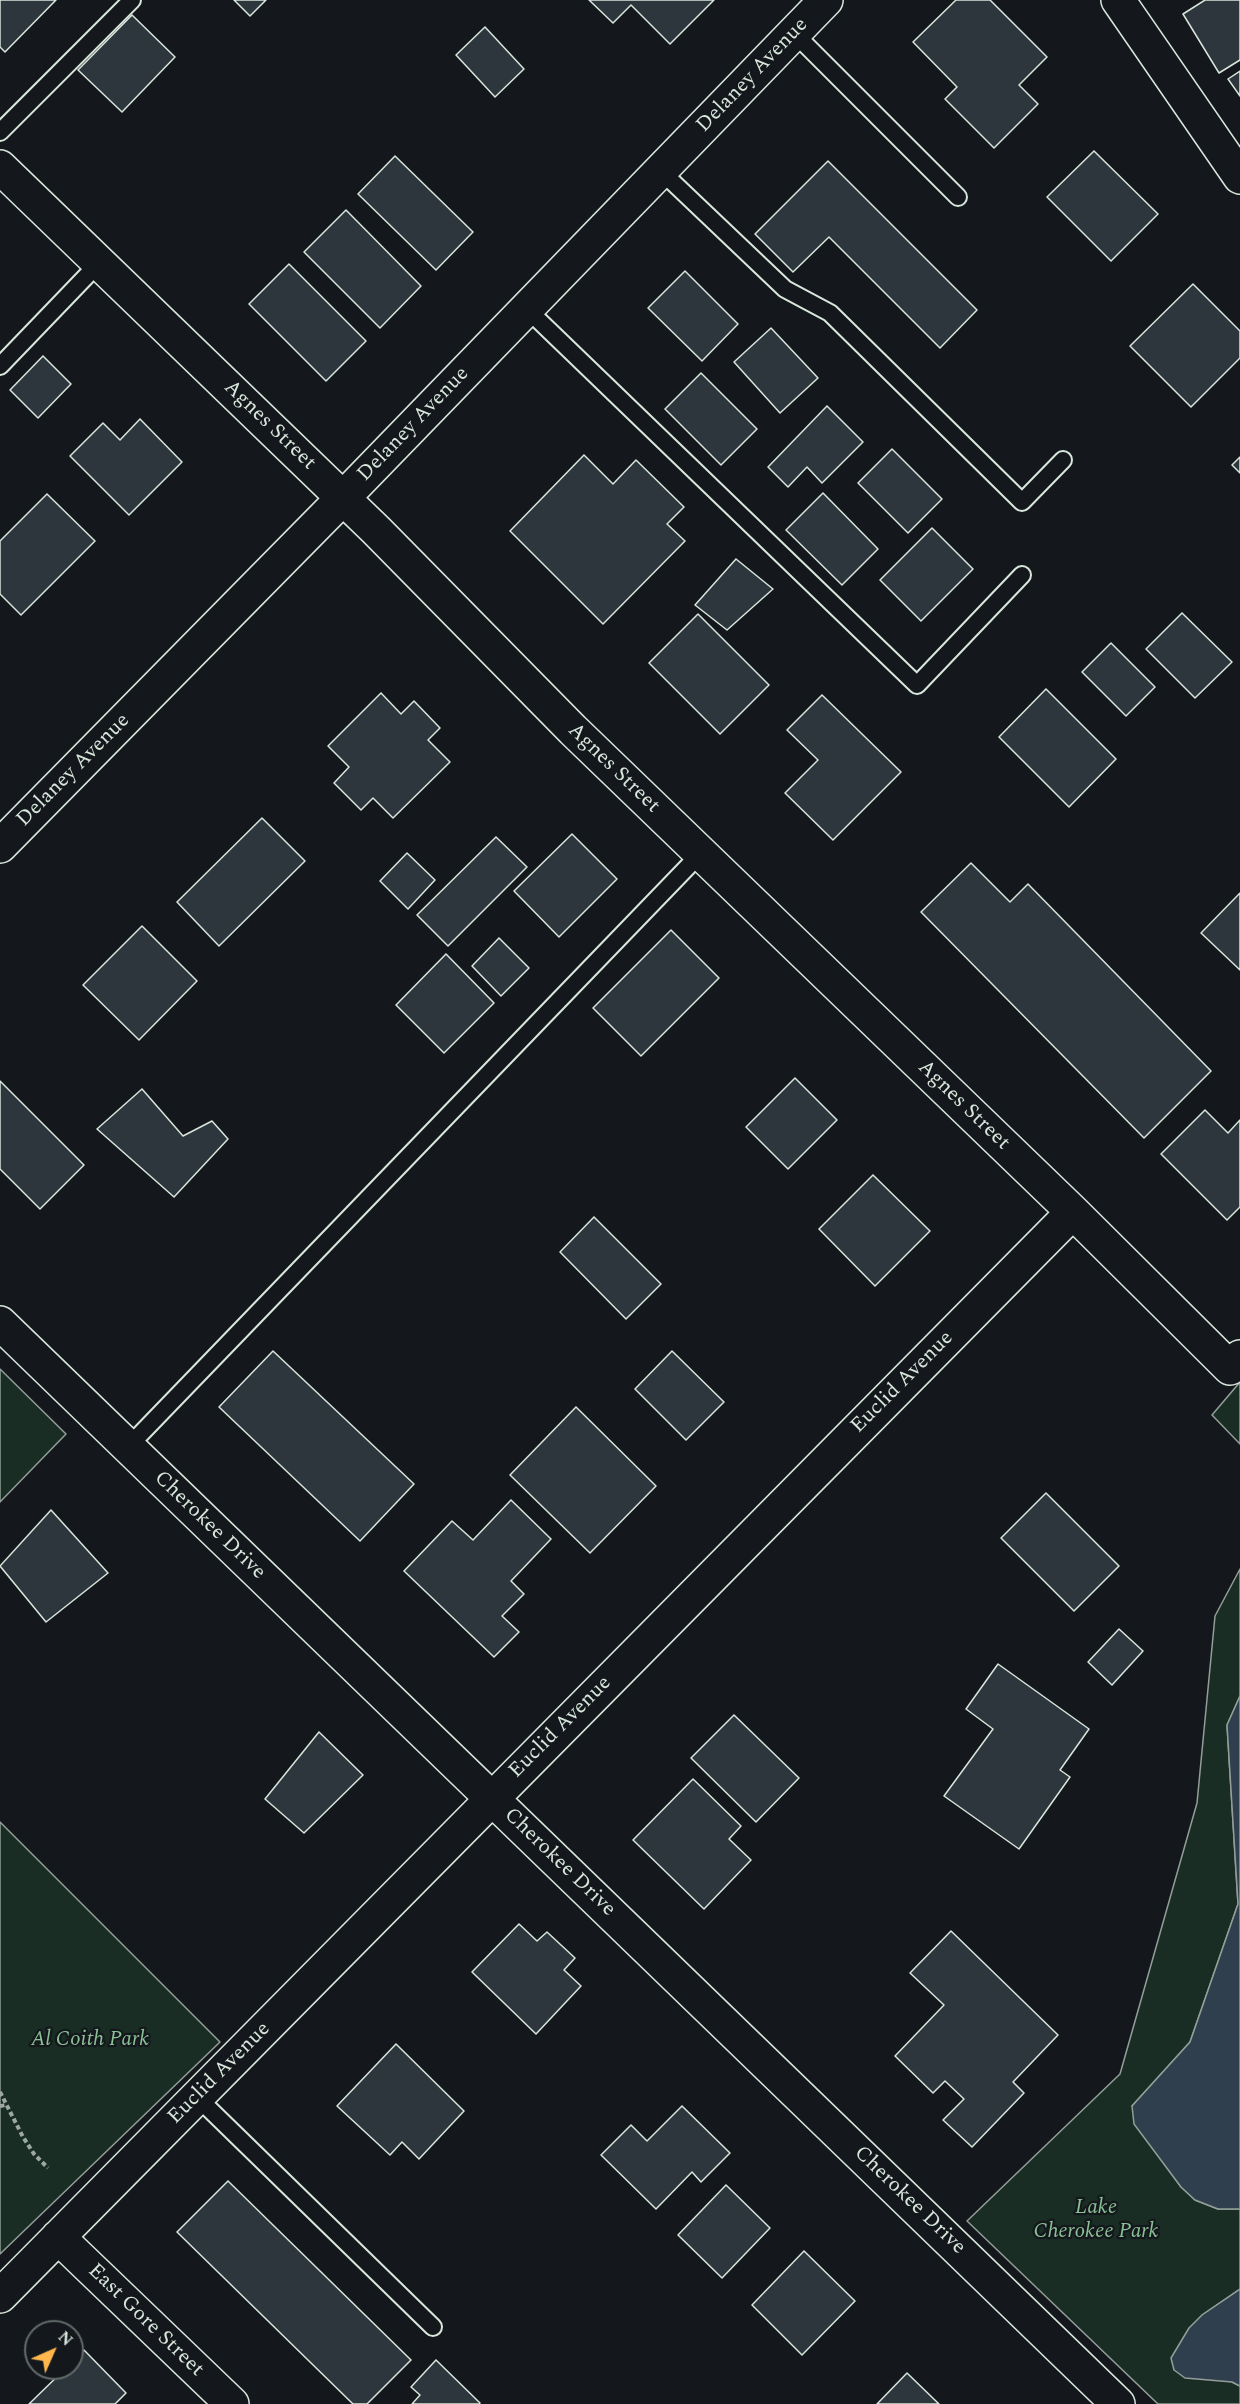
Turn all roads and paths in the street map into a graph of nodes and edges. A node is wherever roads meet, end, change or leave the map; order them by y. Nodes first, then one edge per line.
1 (132, 0) edge
2 (826, 0) edge
3 (1118, 0) edge
4 (794, 33) junction
5 (0, 132) edge
6 (0, 167) edge
7 (661, 171) junction
8 (1240, 177) edge
9 (958, 197) dead end
10 (98, 264) junction
11 (527, 309) junction
12 (0, 366) edge
13 (1063, 460) dead end
14 (343, 498) junction
15 (1022, 575) dead end
16 (0, 846) edge
17 (701, 853) junction
18 (1073, 1212) junction
19 (0, 1323) edge
20 (1235, 1362) edge
21 (128, 1447) junction
22 (492, 1797) junction
23 (0, 2092) edge
24 (197, 2097) junction
25 (7, 2105) junction
26 (0, 2106) edge
27 (48, 2168) dead end
28 (58, 2238) junction
29 (0, 2296) edge
30 (433, 2327) dead end
31 (232, 2404) edge
32 (1118, 2404) edge

1 - 5 lane
2 - 4 street, Delaney Avenue
3 - 8 street
4 - 7 street, Delaney Avenue
4 - 9 lane
6 - 10 street, Agnes Street
7 - 11 street, Delaney Avenue
7 - 13 lane
10 - 12 lane
10 - 14 street, Agnes Street
11 - 14 street, Delaney Avenue
11 - 15 lane
14 - 16 street, Delaney Avenue
14 - 17 street, Agnes Street
17 - 18 street, Agnes Street
17 - 21 lane
18 - 20 street, Agnes Street
18 - 22 street, Euclid Avenue
19 - 21 street, Cherokee Drive
21 - 22 street, Cherokee Drive
22 - 24 street, Euclid Avenue
22 - 32 street, Cherokee Drive
23 - 25 path
24 - 28 street, Euclid Avenue
24 - 30 lane
25 - 26 path
25 - 27 path
28 - 29 street, Euclid Avenue
28 - 31 street, East Gore Street

